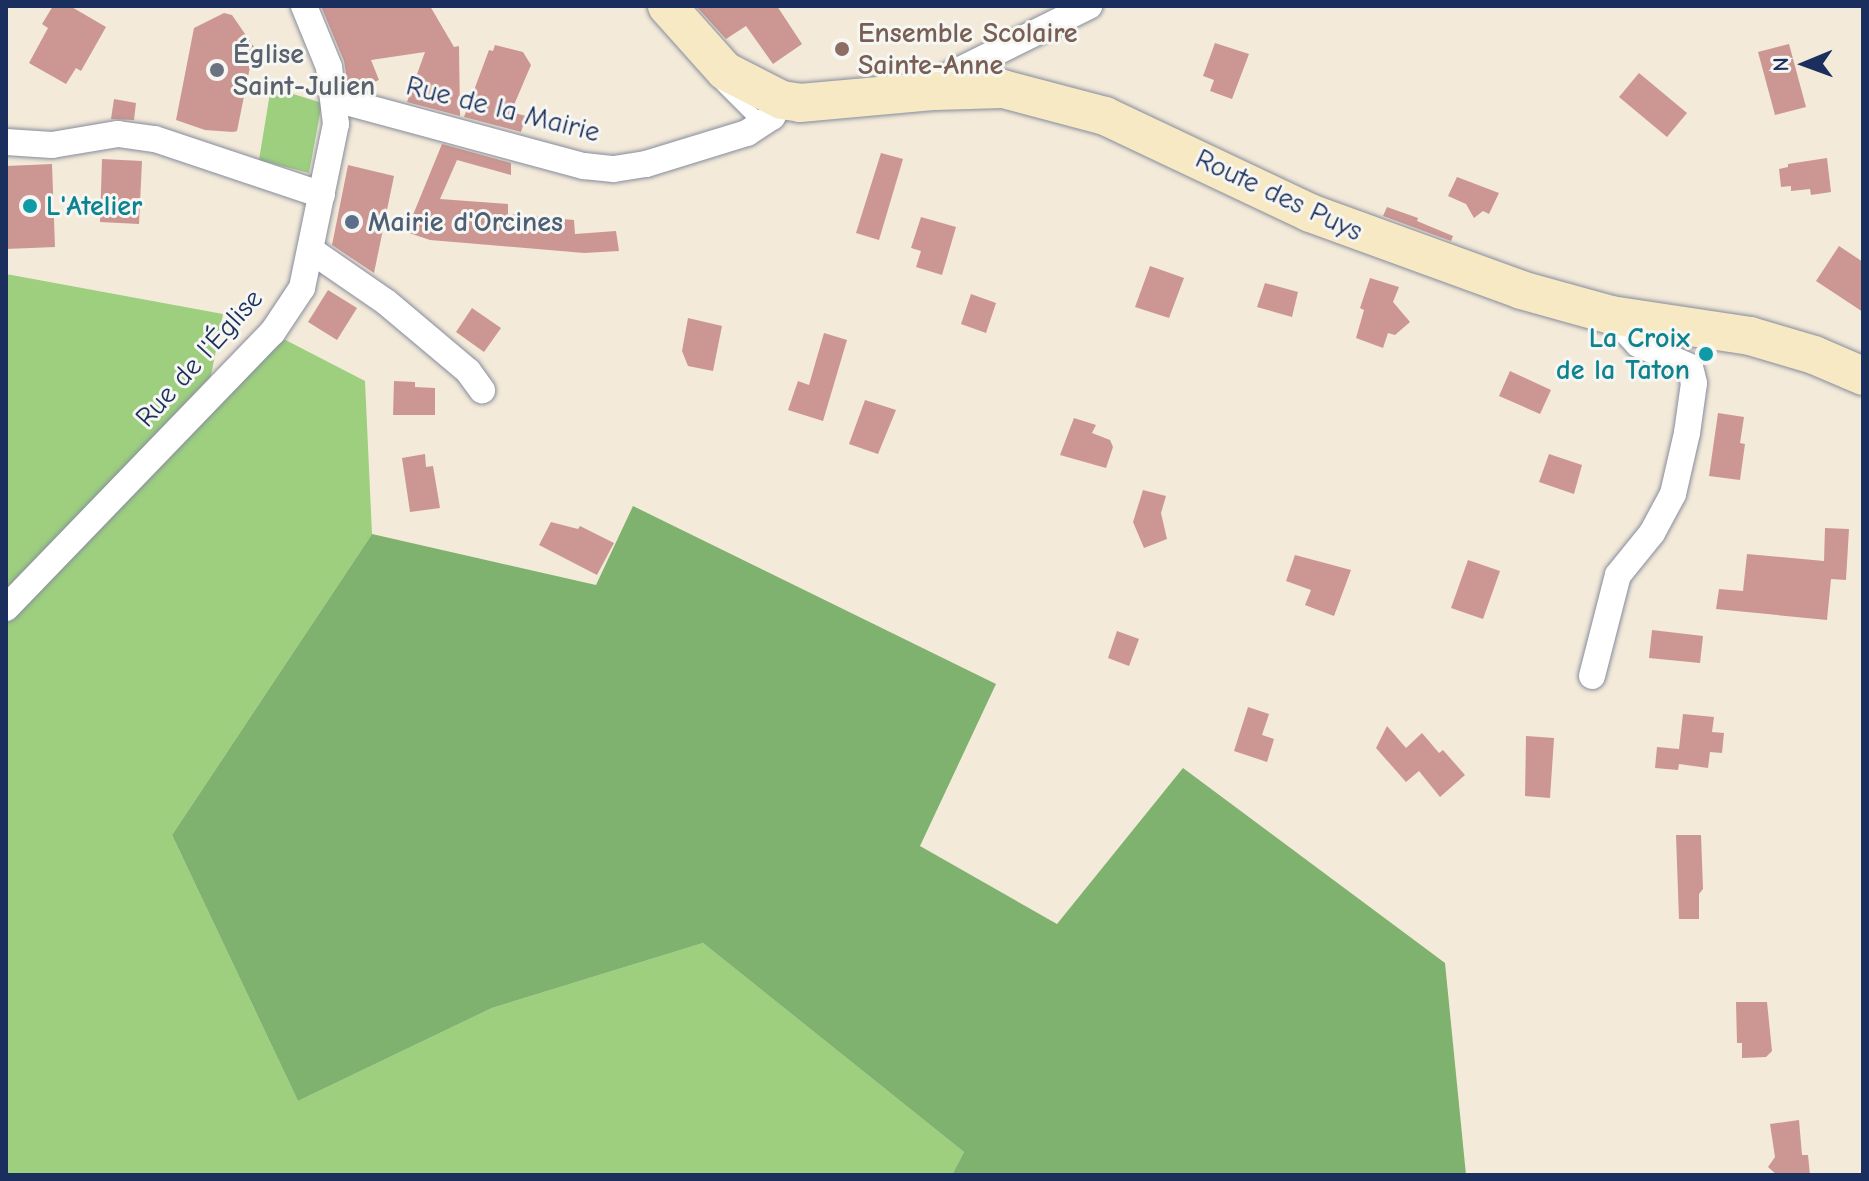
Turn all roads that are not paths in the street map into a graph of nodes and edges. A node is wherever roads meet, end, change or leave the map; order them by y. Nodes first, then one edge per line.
1 (304, 6) edge
2 (667, 6) edge
3 (1089, 6) edge
4 (935, 91) junction
5 (335, 99) junction
6 (772, 112) junction
7 (6, 142) edge
8 (322, 195) junction
9 (312, 251) junction
10 (1611, 315) junction
11 (1863, 376) edge
12 (482, 390) dead end
13 (6, 608) edge
14 (1592, 676) dead end

1 - 5 street, Rue de l'Église
2 - 6 main road, Route des Puys
3 - 4 street
4 - 6 main road, Route des Puys
4 - 10 main road, Route des Puys
5 - 6 street, Rue de la Mairie
5 - 8 street, Rue de l'Église
7 - 8 street
8 - 9 street, Rue de l'Église
9 - 12 street
9 - 13 street, Rue de l'Église
10 - 11 main road, Route des Puys
10 - 14 street

